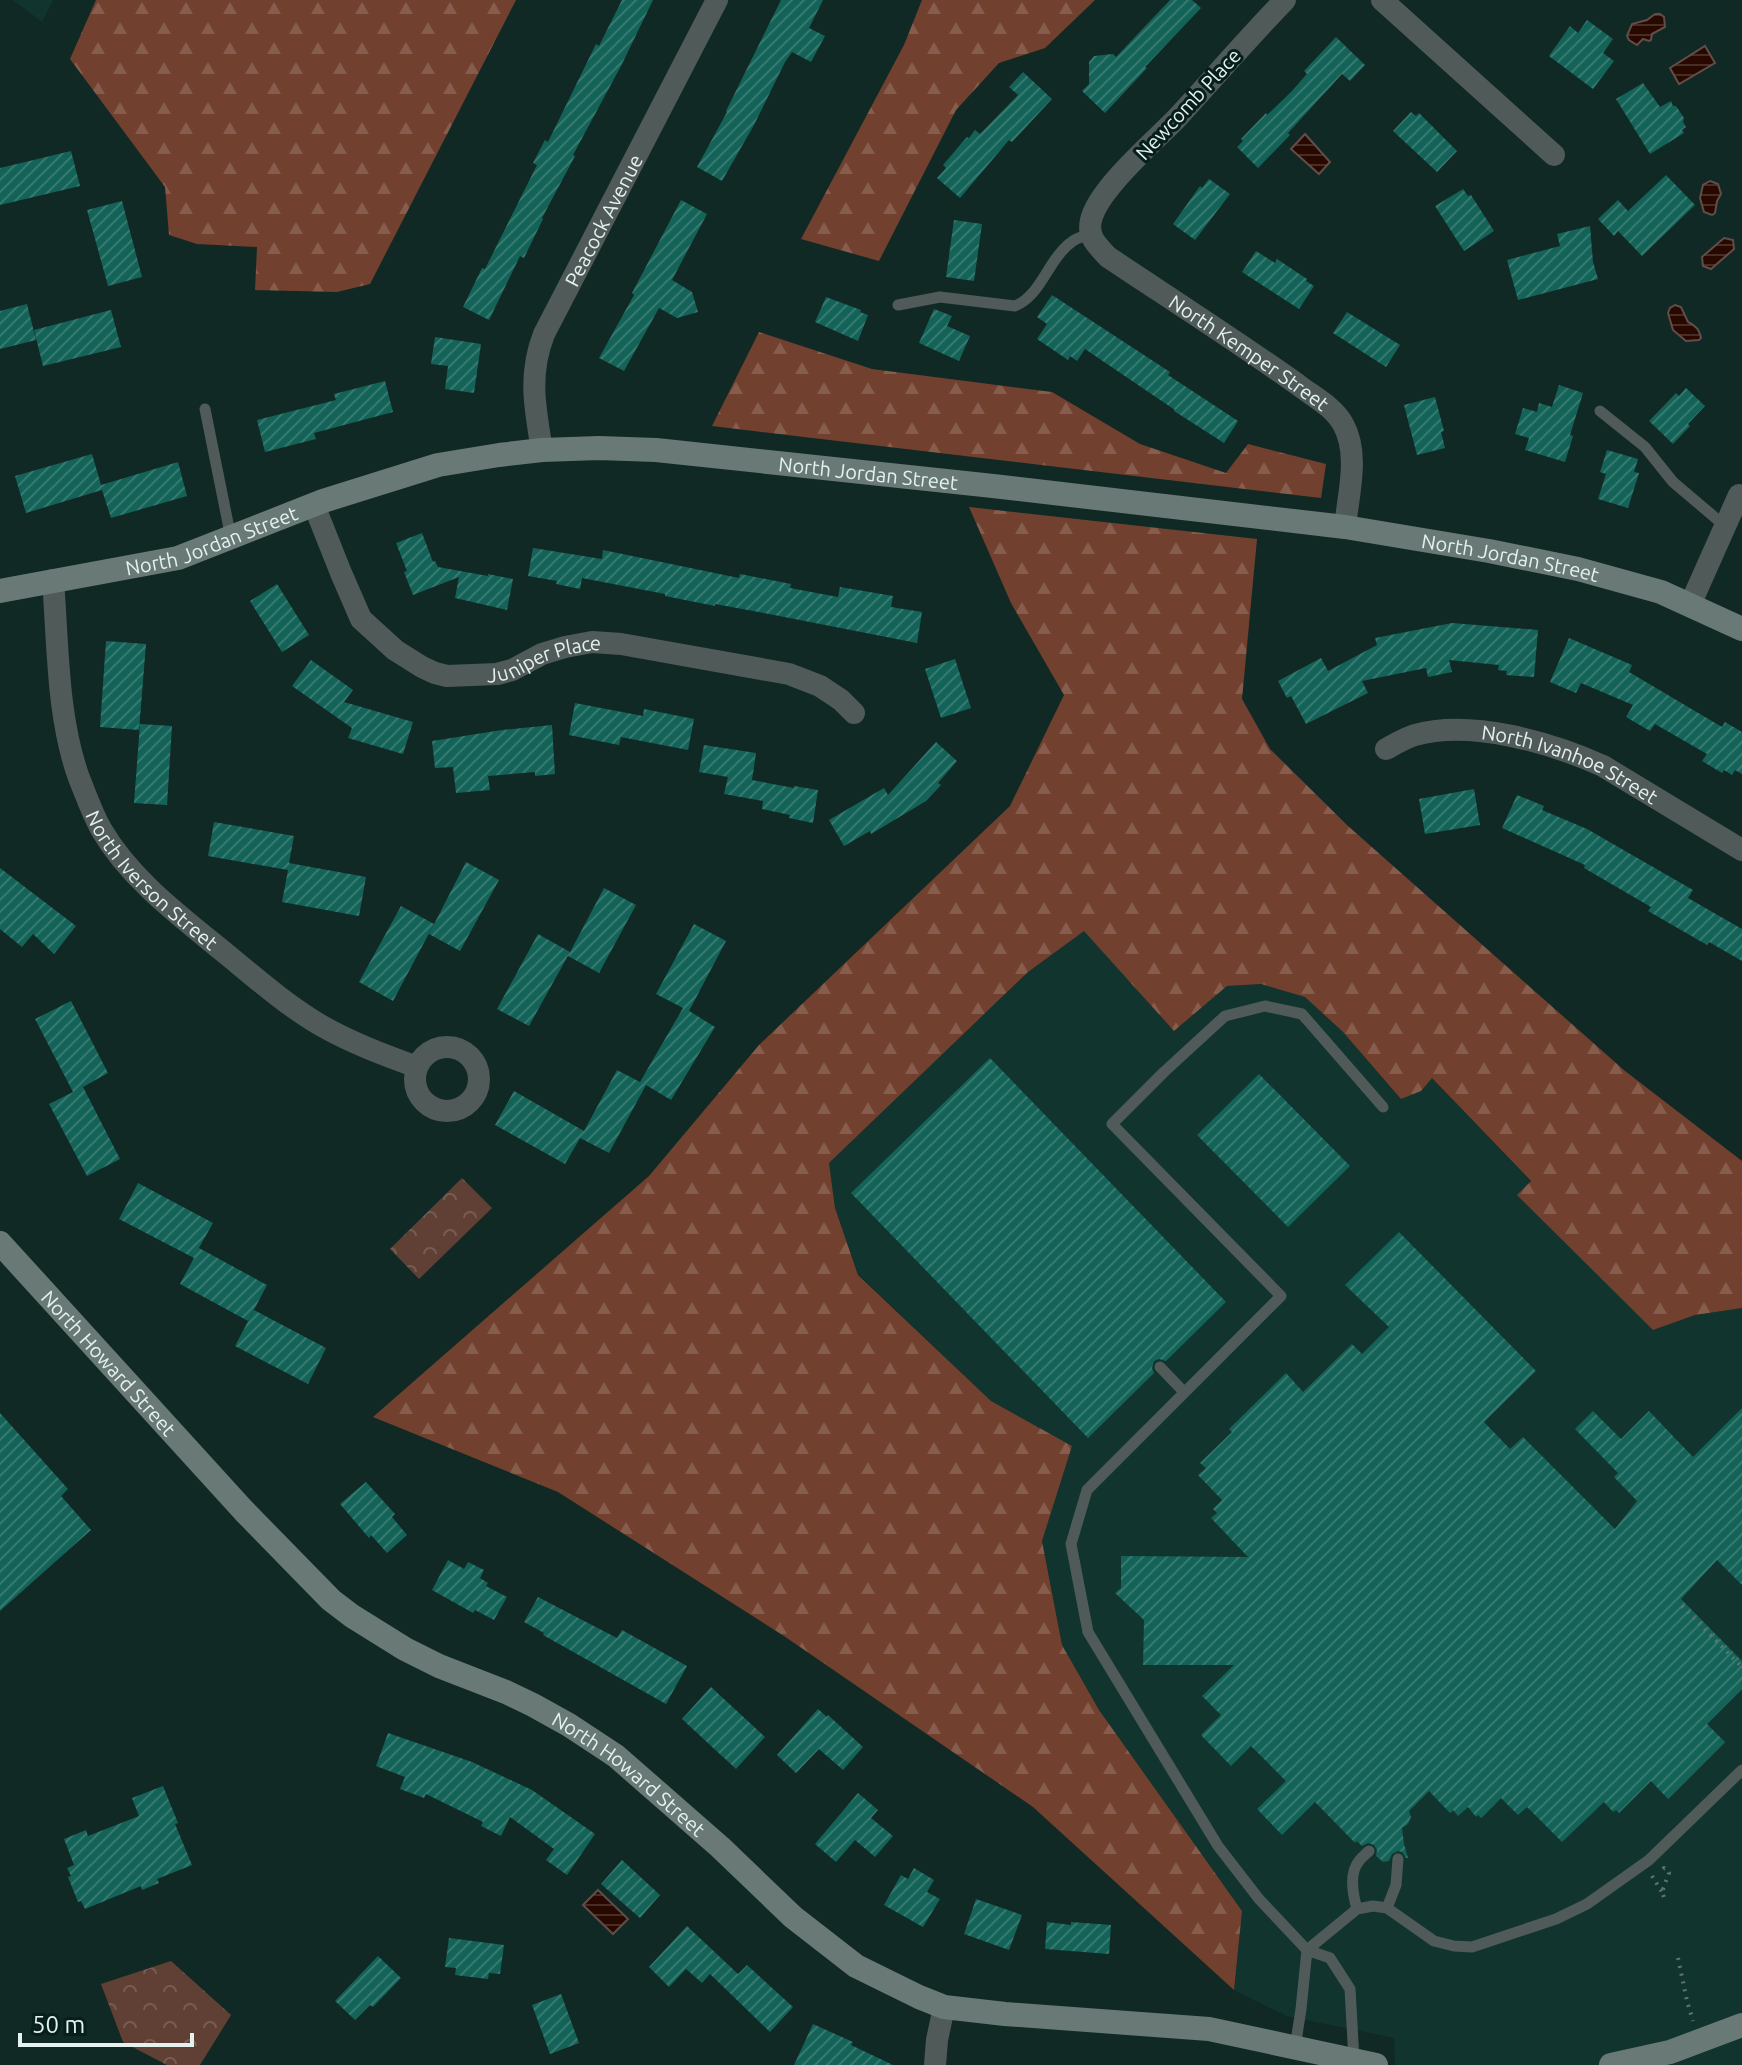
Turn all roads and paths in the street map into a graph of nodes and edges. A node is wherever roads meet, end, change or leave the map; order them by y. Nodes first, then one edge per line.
1 (717, 0) edge
2 (1285, 0) edge
3 (1382, 0) edge
4 (1554, 155) dead end
5 (1092, 222) junction
6 (898, 305) dead end
7 (205, 409) dead end
8 (1600, 411) dead end
9 (542, 450) junction
10 (1739, 495) dead end
11 (314, 505) junction
12 (1725, 526) junction
13 (1345, 527) junction
14 (231, 538) junction
15 (53, 580) junction
16 (0, 591) edge
17 (1690, 605) junction
18 (1742, 629) edge
19 (854, 713) dead end
20 (1386, 749) dead end
21 (1742, 850) edge
22 (417, 1067) dead end
23 (1383, 1107) dead end
24 (0, 1243) edge
25 (1160, 1367) dead end
26 (1184, 1392) junction
27 (1682, 1606) dead end
28 (1742, 1667) edge
29 (1742, 1770) edge
30 (1369, 1851) dead end
31 (1398, 1859) dead end
32 (1662, 1892) junction
33 (1665, 1900) dead end
34 (1387, 1908) junction
35 (1357, 1909) junction
36 (1307, 1950) junction
37 (1678, 1958) dead end
38 (944, 2007) junction
39 (1742, 2025) edge
40 (1700, 2042) junction
41 (1295, 2048) junction
42 (1672, 2058) edge
43 (1365, 2063) edge
44 (935, 2065) edge
45 (1611, 2065) edge

1 - 9 street, Peacock Avenue
2 - 5 street, Newcomb Place
3 - 4 street
5 - 6 lane
5 - 13 street, North Kemper Street
7 - 14 lane
8 - 12 lane
9 - 11 street, North Jordan Street
9 - 13 street, North Jordan Street
10 - 12 street
11 - 14 street, North Jordan Street
11 - 19 street, Juniper Place
12 - 17 street
13 - 17 street, North Jordan Street
14 - 15 street, North Jordan Street
15 - 16 street, North Jordan Street
15 - 22 street, North Iverson Street
17 - 18 street, North Jordan Street
20 - 21 street, North Ivanhoe Street
23 - 26 lane
24 - 38 street, North Howard Street
25 - 26 lane
26 - 36 lane
27 - 28 path
29 - 34 lane
30 - 35 lane
31 - 34 lane
32 - 32 path
32 - 33 path
34 - 35 lane
35 - 36 lane
36 - 41 lane
36 - 43 lane
37 - 40 path
38 - 41 street, North Howard Street
38 - 44 street
39 - 40 street
40 - 42 street
41 - 43 street, North Howard Street
42 - 45 street

